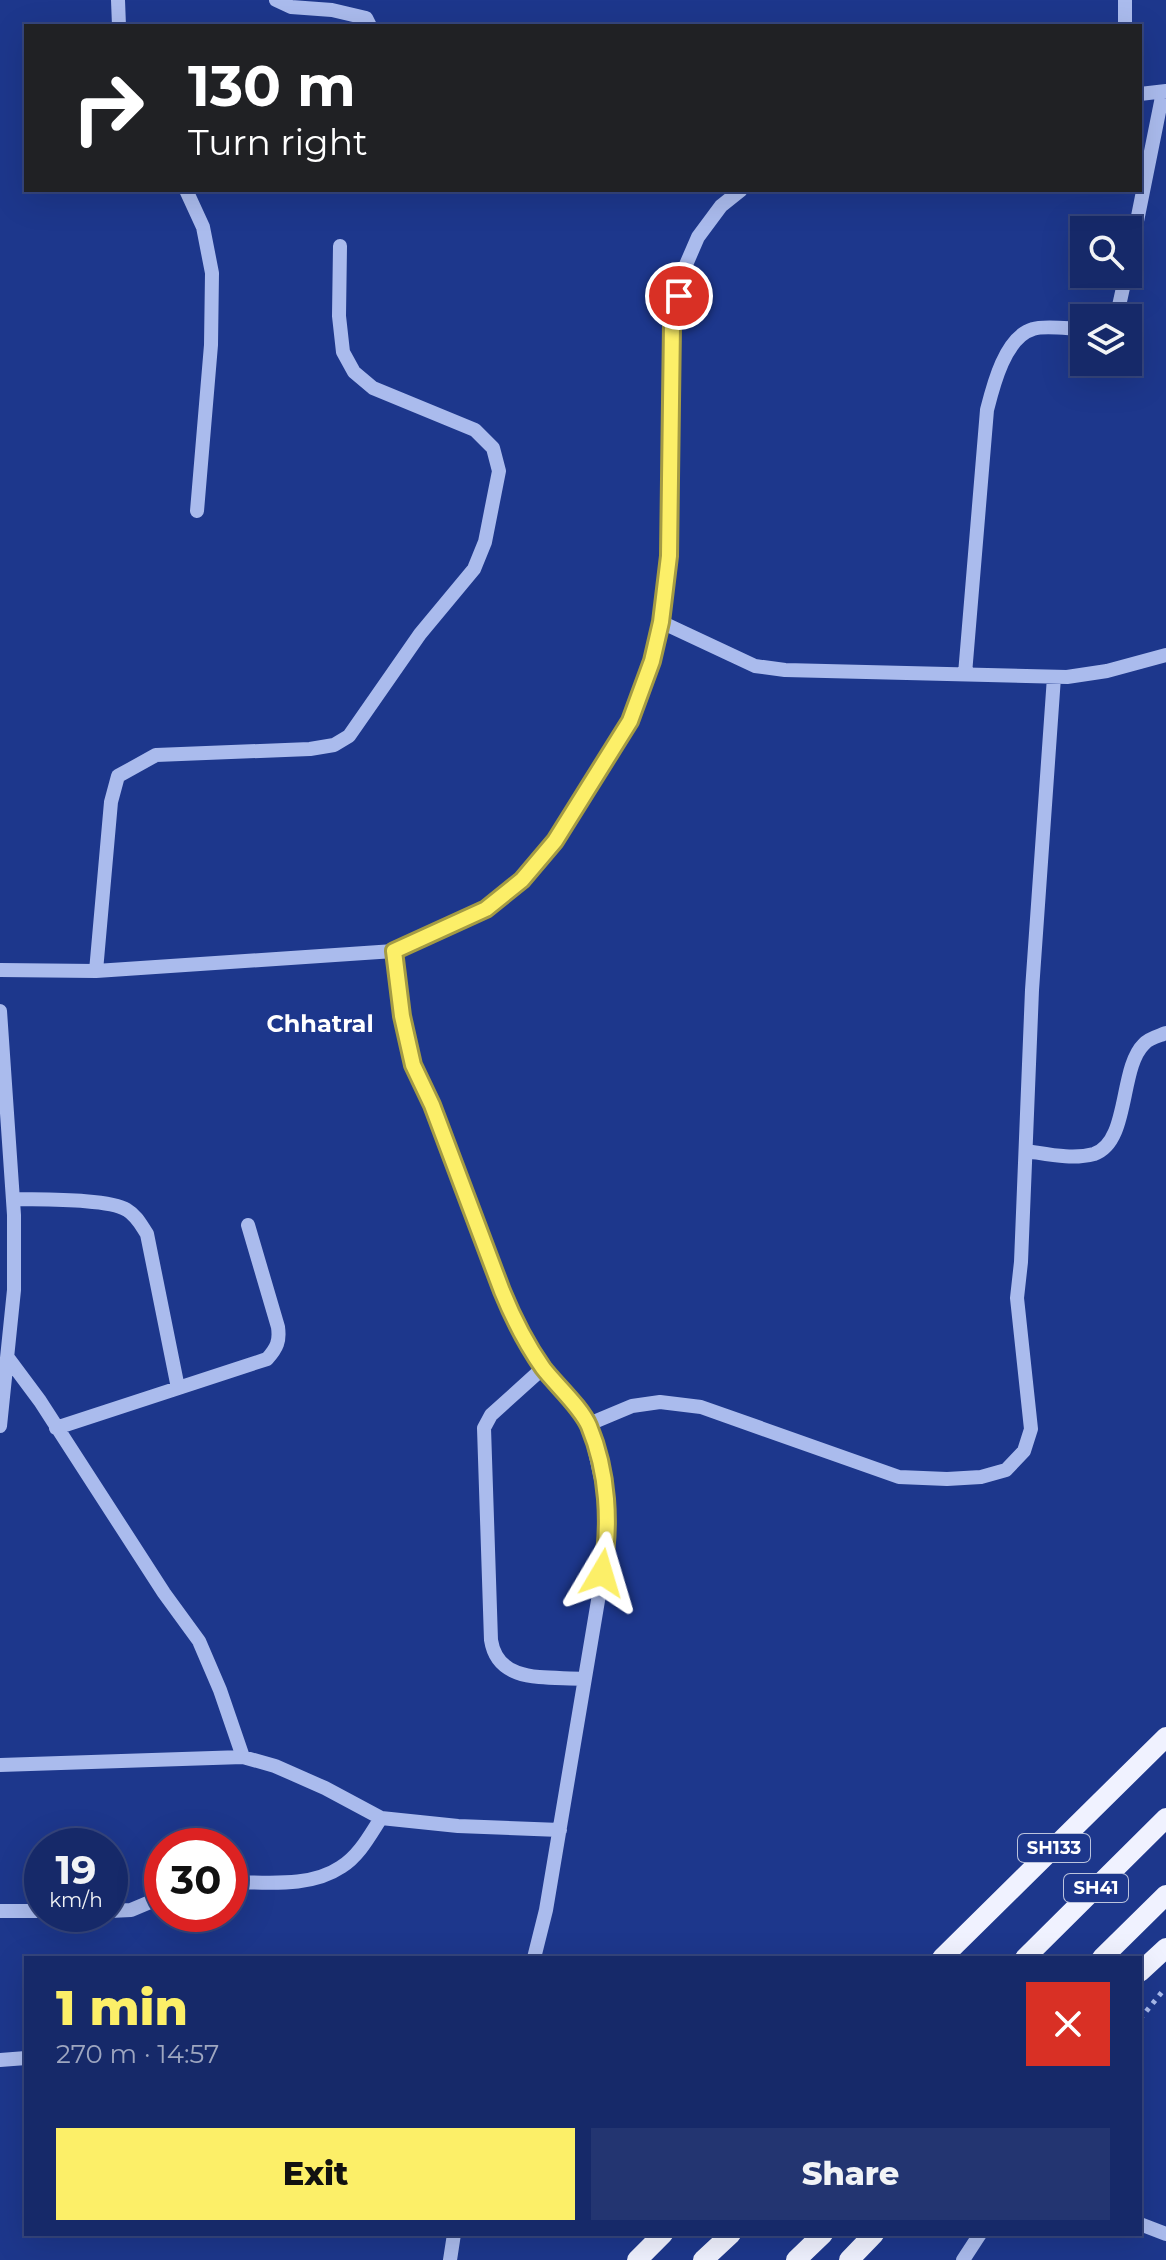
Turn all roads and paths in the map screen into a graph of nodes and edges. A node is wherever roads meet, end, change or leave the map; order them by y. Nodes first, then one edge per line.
1 (118, 0) edge
2 (276, 0) edge
3 (1125, 0) edge
4 (119, 24) edge
5 (369, 24) edge
6 (1125, 24) edge
7 (1165, 91) edge
8 (1142, 94) edge
9 (187, 192) edge
10 (738, 192) edge
11 (1139, 216) edge
12 (340, 246) dead end
13 (1070, 329) edge
14 (197, 511) dead end
15 (661, 622) junction
16 (1166, 655) edge
17 (965, 674) junction
18 (1054, 677) junction
19 (394, 951) junction
20 (0, 970) edge
21 (96, 971) junction
22 (0, 1011) edge
23 (1166, 1033) edge
24 (1026, 1151) junction
25 (13, 1199) junction
26 (248, 1225) dead end
27 (8, 1358) junction
28 (543, 1368) junction
29 (178, 1388) junction
30 (589, 1424) junction
31 (0, 1426) edge
32 (56, 1428) junction
33 (584, 1679) junction
34 (1166, 1737) edge
35 (243, 1757) junction
36 (0, 1765) edge
37 (381, 1818) junction
38 (1166, 1818) edge
39 (560, 1830) junction
40 (248, 1882) edge
41 (1166, 1895) edge
42 (0, 1911) edge
43 (24, 1911) edge
44 (1166, 1948) edge
45 (534, 1956) edge
46 (944, 1956) edge
47 (1027, 1956) edge
48 (1104, 1956) edge
49 (1142, 1970) edge
50 (1166, 1985) edge
51 (1142, 2017) edge
52 (24, 2058) edge
53 (0, 2060) edge
54 (1142, 2225) edge
55 (1166, 2234) edge
56 (454, 2236) edge
57 (661, 2236) edge
58 (729, 2236) edge
59 (821, 2236) edge
60 (872, 2236) edge
61 (979, 2236) edge
62 (450, 2260) edge
63 (637, 2260) edge
64 (703, 2260) edge
65 (796, 2260) edge
66 (849, 2260) edge
67 (963, 2260) edge

1 - 4 street
2 - 5 street
3 - 6 street
7 - 8 street
7 - 11 street
9 - 14 street
10 - 15 street
12 - 21 street
13 - 17 street
15 - 17 street
15 - 19 street
16 - 18 street
17 - 18 street
18 - 24 street
19 - 21 street
19 - 28 street
20 - 21 street
22 - 25 street
23 - 24 street
24 - 30 street
25 - 27 street
25 - 29 street
26 - 29 street
27 - 31 street
27 - 32 street
28 - 30 street
28 - 33 street
29 - 32 street
30 - 33 street
32 - 35 street
33 - 39 street
34 - 46 main road, SH133
35 - 36 street
35 - 37 street
37 - 39 street
37 - 40 street
38 - 47 main road, SH41
39 - 45 street
41 - 48 main road, SH41
42 - 43 street
44 - 49 main road
50 - 51 path
52 - 53 street
54 - 55 street
56 - 62 street
57 - 63 main road
58 - 64 main road
59 - 65 main road
60 - 66 main road
61 - 67 street

